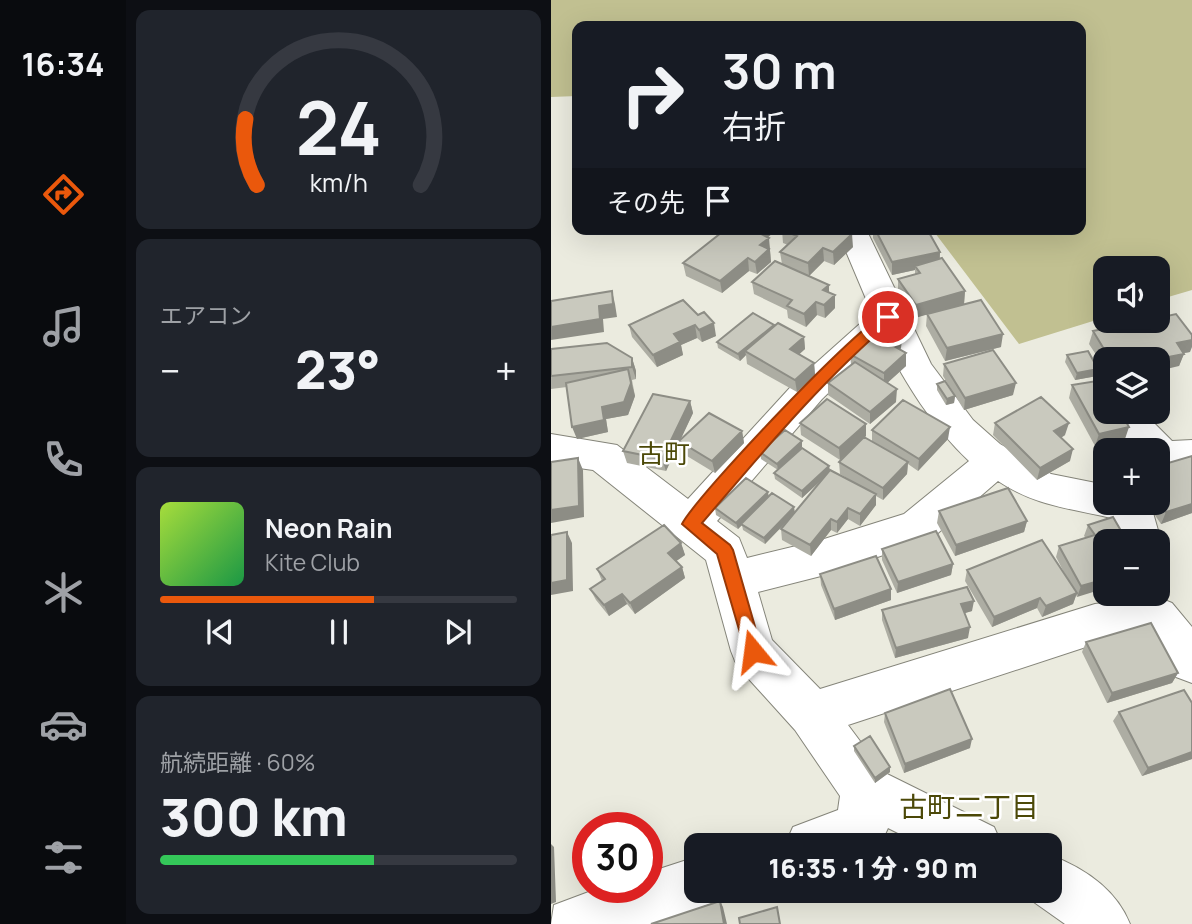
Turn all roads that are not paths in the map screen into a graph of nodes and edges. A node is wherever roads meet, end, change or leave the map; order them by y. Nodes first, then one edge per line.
1 (853, 235) edge
2 (888, 317) junction
3 (1133, 424) edge
4 (1146, 438) edge
5 (551, 449) edge
6 (1192, 455) edge
7 (1170, 456) edge
8 (994, 462) junction
9 (1093, 499) edge
10 (691, 524) junction
11 (732, 580) junction
12 (1151, 606) edge
13 (1155, 606) edge
14 (1192, 662) edge
15 (812, 714) junction
16 (865, 790) junction
17 (847, 833) edge
18 (952, 833) edge
19 (684, 887) edge
20 (1062, 889) edge
21 (573, 924) edge
22 (1103, 924) edge

1 - 2 street
2 - 8 street
2 - 10 street
3 - 4 street
5 - 10 street
6 - 7 street
8 - 9 street
8 - 11 street
10 - 11 street
11 - 15 street
12 - 15 street
13 - 14 street
15 - 16 street
16 - 17 street
16 - 18 street
19 - 21 street
20 - 22 street

